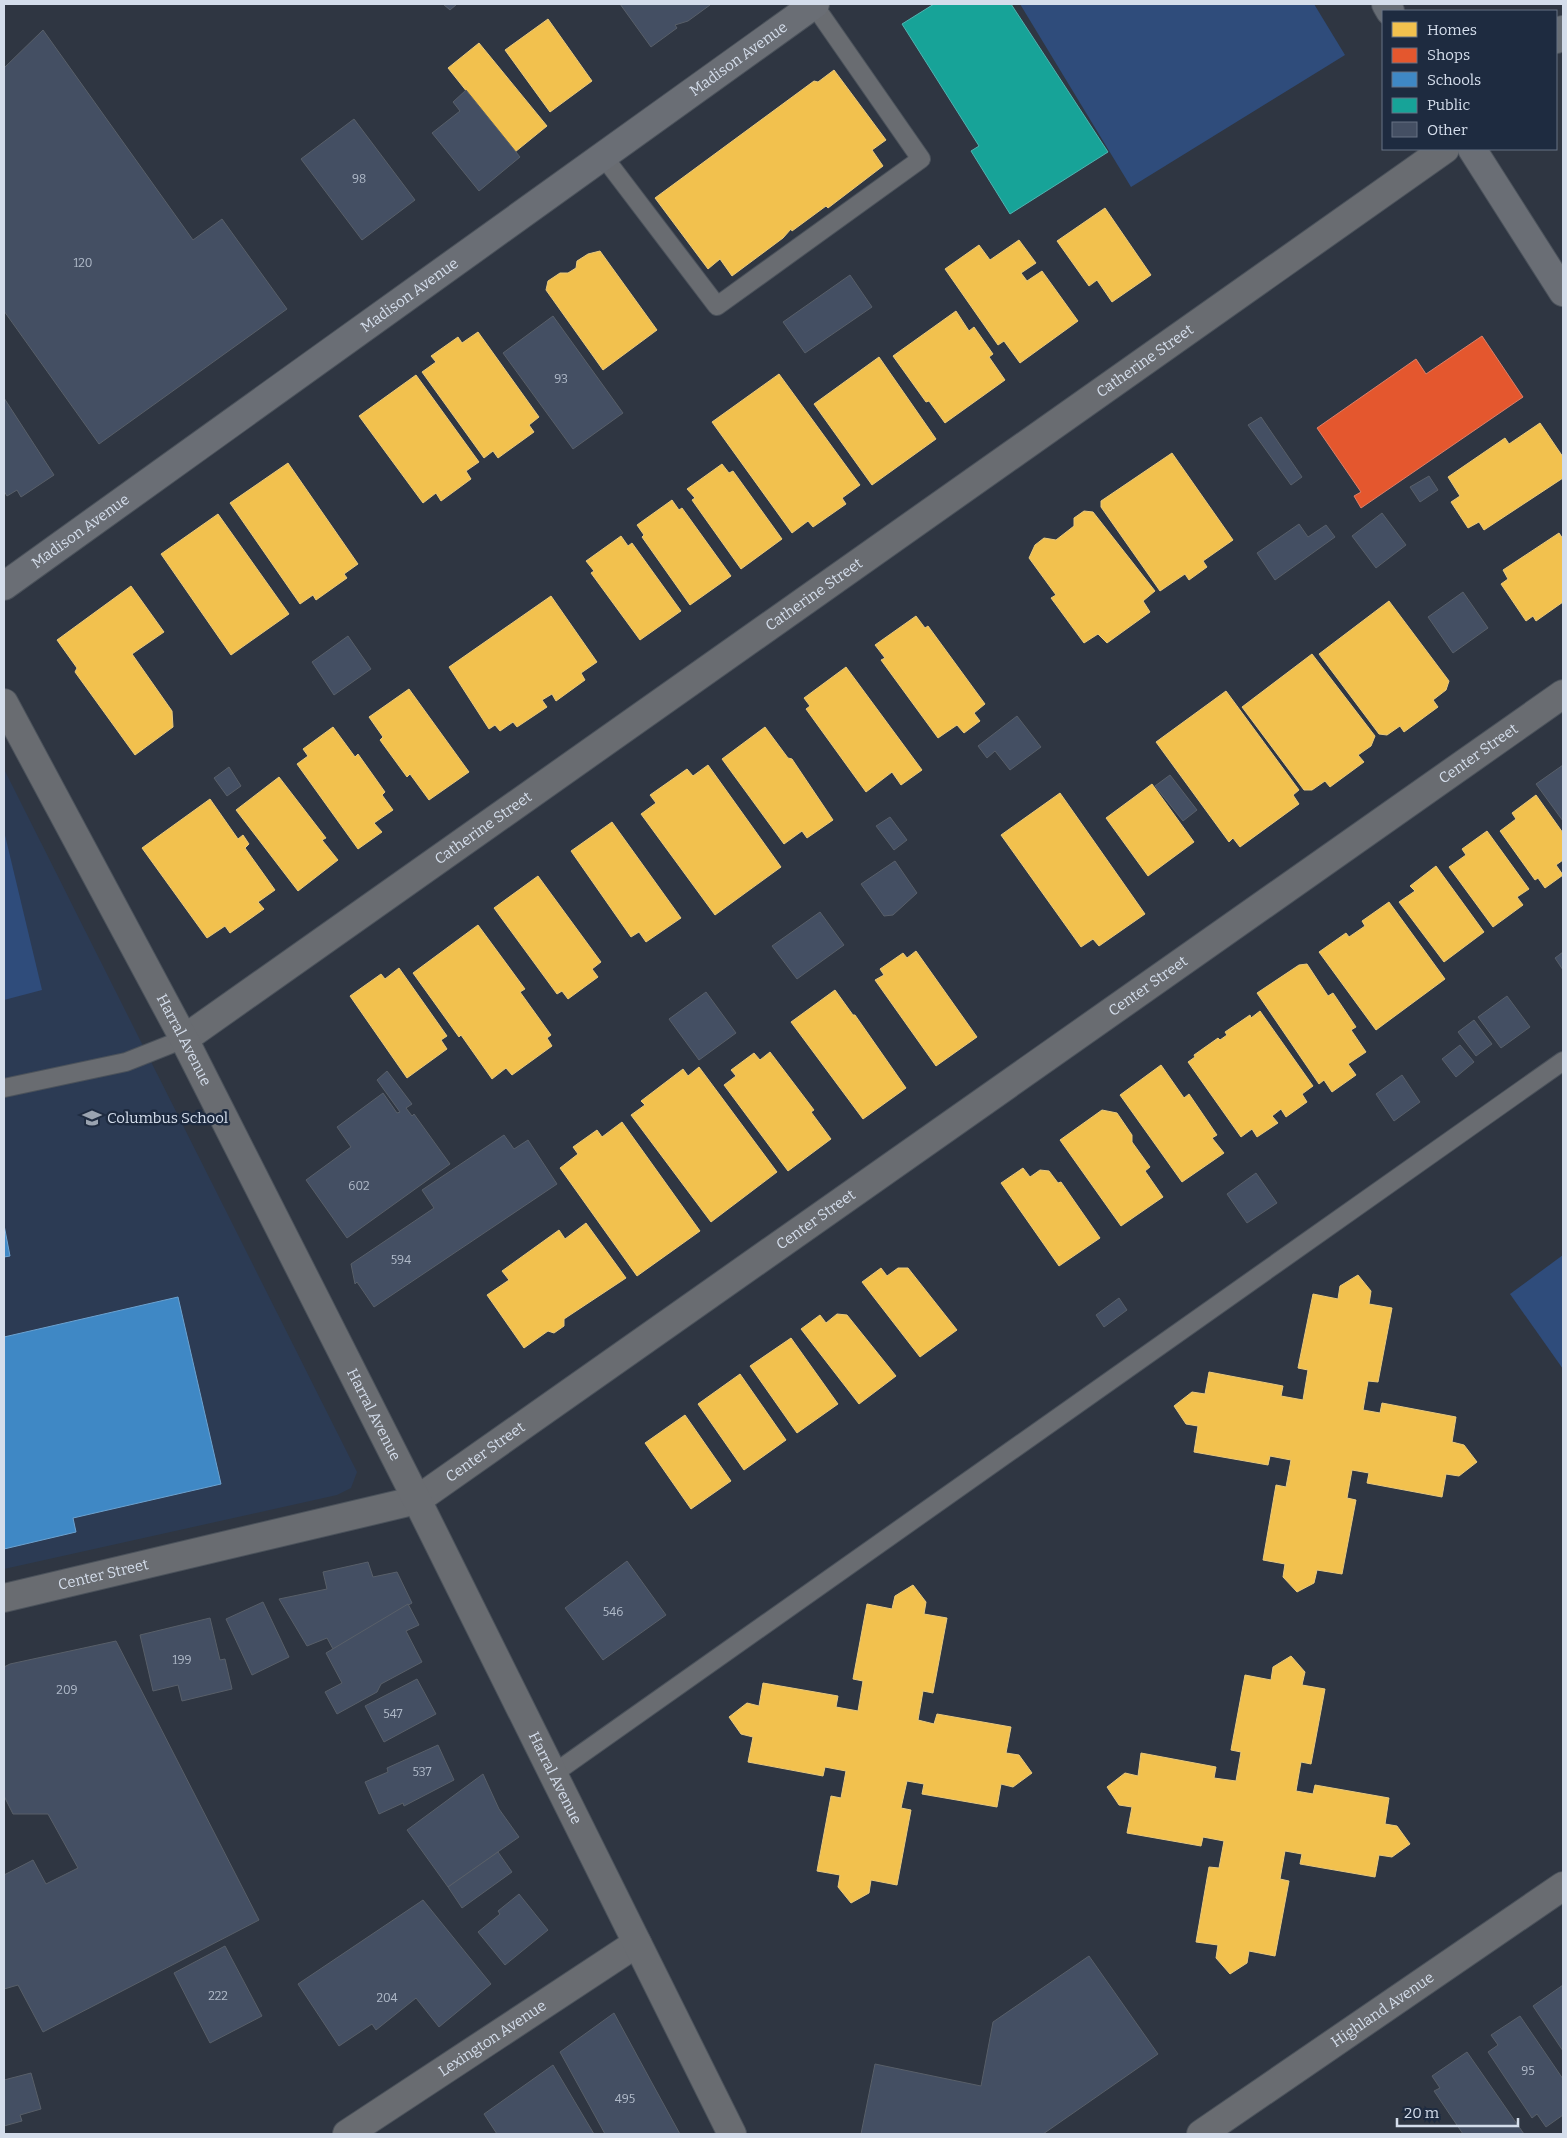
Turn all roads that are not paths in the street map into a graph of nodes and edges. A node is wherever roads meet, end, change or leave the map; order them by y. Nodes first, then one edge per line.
1 (815, 4) edge
2 (1444, 150) edge
3 (1473, 150) edge
4 (603, 156) junction
5 (1563, 292) edge
6 (4, 586) edge
7 (1563, 694) edge
8 (4, 703) edge
9 (184, 1040) junction
10 (1563, 1061) edge
11 (4, 1088) edge
12 (417, 1500) junction
13 (4, 1598) edge
14 (553, 1774) junction
15 (1563, 1886) edge
16 (637, 1943) junction
17 (347, 2134) edge
18 (732, 2134) edge
19 (1201, 2134) edge

1 - 4 main road, Madison Avenue
1 - 4 lane
2 - 9 street, Catherine Street
3 - 5 main road
4 - 6 main road, Madison Avenue
7 - 12 street, Center Street
8 - 9 street, Harral Avenue
9 - 11 lane
9 - 12 street, Harral Avenue
10 - 14 lane
12 - 13 street, Center Street
12 - 14 street, Harral Avenue
14 - 16 street, Harral Avenue
15 - 19 street, Highland Avenue
16 - 17 street, Lexington Avenue
16 - 18 street, Harral Avenue

